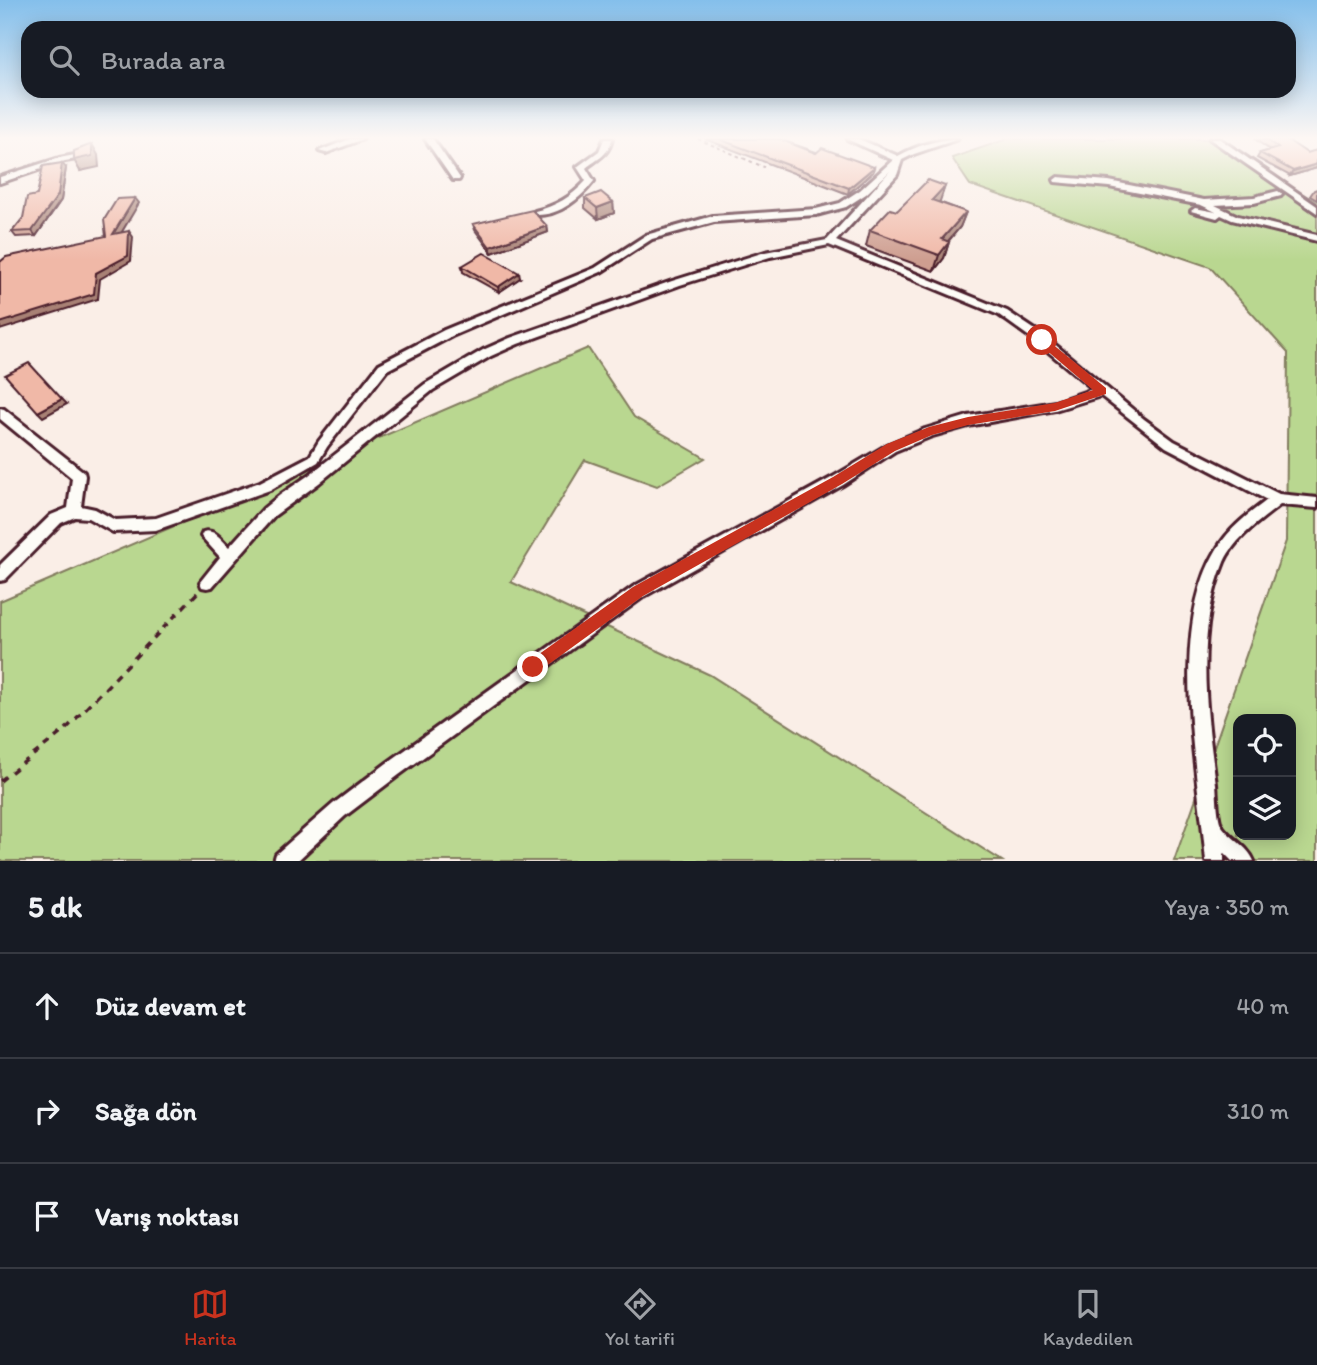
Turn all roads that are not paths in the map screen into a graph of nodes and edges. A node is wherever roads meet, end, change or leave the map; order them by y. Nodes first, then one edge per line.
1 (589, 179) edge
2 (877, 179) edge
3 (888, 179) edge
4 (1272, 179) edge
5 (1058, 180) dead end
6 (1278, 194) dead end
7 (1204, 203) junction
8 (1317, 210) edge
9 (1195, 211) dead end
10 (538, 213) edge
11 (1235, 218) junction
12 (1317, 239) edge
13 (830, 242) junction
14 (1102, 391) junction
15 (0, 412) edge
16 (1277, 499) junction
17 (1317, 503) edge
18 (74, 510) junction
19 (208, 537) dead end
20 (229, 556) junction
21 (0, 575) edge
22 (207, 582) road end
23 (1213, 830) junction
24 (283, 861) edge
25 (1215, 861) edge
26 (1245, 861) edge

1 - 10 street
2 - 18 street
3 - 13 street
4 - 8 street
5 - 7 street
6 - 7 street
7 - 11 street
9 - 11 street
11 - 12 street
13 - 14 street
13 - 20 street
14 - 16 street
14 - 24 street
15 - 18 street
16 - 17 street
16 - 23 street
18 - 21 street
19 - 20 street
20 - 22 street
23 - 25 street
23 - 26 street

